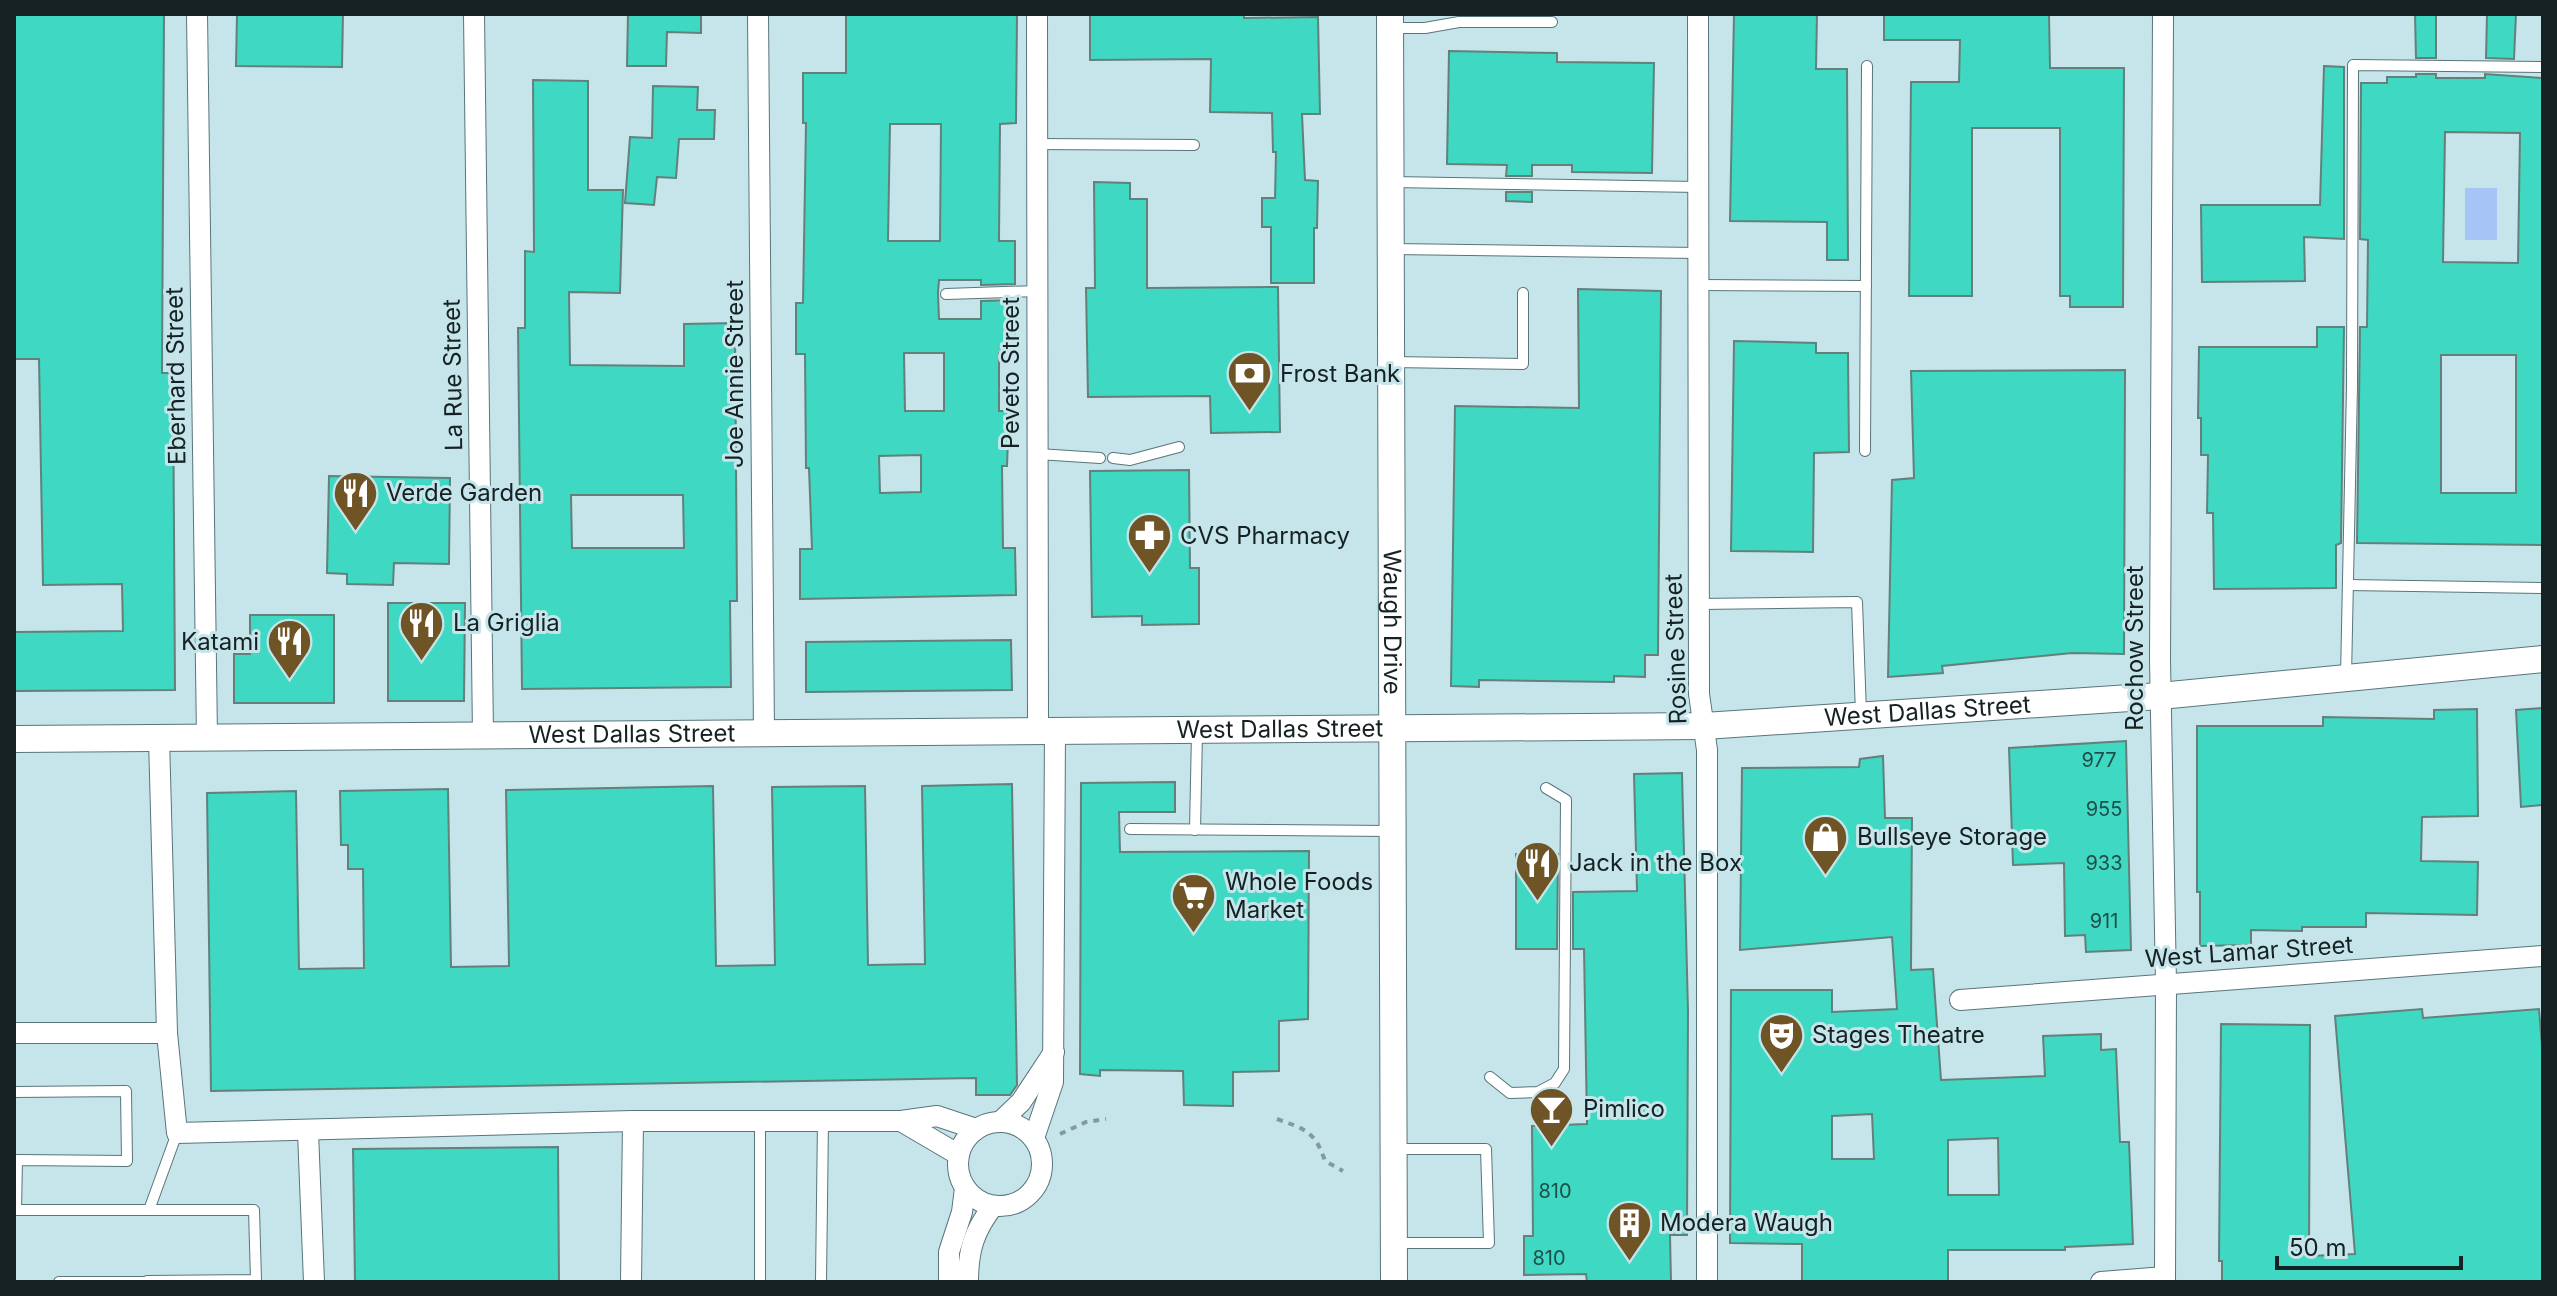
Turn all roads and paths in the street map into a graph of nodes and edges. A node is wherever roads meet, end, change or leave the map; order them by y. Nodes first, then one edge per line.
1 (197, 14) edge
2 (474, 14) edge
3 (758, 14) edge
4 (1037, 14) edge
5 (1698, 14) edge
6 (2163, 14) edge
7 (1390, 21) edge
8 (1552, 22) dead end
9 (1867, 66) dead end
10 (2543, 67) edge
11 (1037, 144) junction
12 (1194, 145) dead end
13 (1390, 182) junction
14 (1699, 187) junction
15 (1391, 249) junction
16 (1699, 253) junction
17 (1699, 285) junction
18 (1866, 286) junction
19 (1037, 291) junction
20 (1523, 293) dead end
21 (946, 294) dead end
22 (1391, 362) junction
23 (1179, 447) dead end
24 (1865, 451) dead end
25 (1038, 454) junction
26 (1100, 458) dead end
27 (1113, 458) dead end
28 (2348, 585) junction
29 (2543, 588) edge
30 (1699, 604) junction
31 (2543, 659) edge
32 (2346, 678) junction
33 (2160, 696) junction
34 (1861, 716) junction
35 (1704, 726) junction
36 (1391, 729) junction
37 (1197, 731) junction
38 (1047, 732) junction
39 (764, 734) junction
40 (483, 736) junction
41 (159, 738) junction
42 (207, 738) junction
43 (14, 739) edge
44 (1546, 788) dead end
45 (1130, 829) dead end
46 (1195, 830) junction
47 (1392, 831) junction
48 (2543, 956) edge
49 (2166, 984) junction
50 (1960, 1000) dead end
51 (14, 1033) edge
52 (167, 1033) junction
53 (1054, 1052) junction
54 (1490, 1077) dead end
55 (14, 1092) edge
56 (1106, 1119) dead end
57 (1277, 1119) dead end
58 (760, 1120) junction
59 (823, 1120) junction
60 (633, 1121) junction
61 (901, 1121) junction
62 (1000, 1122) junction
63 (976, 1129) junction
64 (308, 1132) junction
65 (177, 1133) junction
66 (1060, 1134) dead end
67 (1034, 1138) junction
68 (1393, 1149) junction
69 (959, 1155) junction
70 (1343, 1171) dead end
71 (965, 1188) junction
72 (993, 1206) junction
73 (149, 1210) junction
74 (1394, 1243) junction
75 (2165, 1279) edge
76 (1394, 1281) edge
77 (59, 1282) edge
78 (147, 1282) edge
79 (314, 1282) edge
80 (631, 1282) edge
81 (760, 1282) edge
82 (821, 1282) edge
83 (949, 1282) edge
84 (968, 1282) edge
85 (1707, 1282) edge
86 (2101, 1282) edge

1 - 42 street, Eberhard Street
2 - 40 street, La Rue Street
3 - 39 street, Joe Annie Street
4 - 11 street, Peveto Street
5 - 14 street, Rosine Street
6 - 33 street, Rochow Street
7 - 8 lane
7 - 13 main road, Waugh Drive
9 - 18 lane
10 - 28 lane
11 - 12 lane
11 - 19 street, Peveto Street
13 - 14 lane
13 - 15 main road, Waugh Drive
14 - 16 street, Rosine Street
15 - 16 lane
15 - 22 main road, Waugh Drive
16 - 17 street, Rosine Street
17 - 18 lane
17 - 30 street, Rosine Street
18 - 24 lane
19 - 21 lane
19 - 25 street, Peveto Street
20 - 22 lane
22 - 36 main road, Waugh Drive
23 - 27 lane
25 - 26 lane
25 - 38 street, Peveto Street
28 - 29 lane
28 - 32 lane
30 - 34 lane
30 - 35 street, Rosine Street
31 - 32 main road, West Dallas Street
32 - 33 main road, West Dallas Street
33 - 34 main road, West Dallas Street
33 - 49 street, Rochow Street
34 - 35 main road, West Dallas Street
35 - 36 main road, West Dallas Street
35 - 85 street, Rosine Street
36 - 37 main road, West Dallas Street
36 - 47 main road, Waugh Drive
37 - 38 main road, West Dallas Street
37 - 46 lane
38 - 39 main road, West Dallas Street
38 - 53 street, Peveto Street
39 - 40 main road, West Dallas Street
40 - 42 main road, West Dallas Street
41 - 42 main road, West Dallas Street
41 - 43 main road, West Dallas Street
41 - 52 street
44 - 54 lane
45 - 46 lane
46 - 47 lane
47 - 68 main road, Waugh Drive
48 - 49 street, West Lamar Street
49 - 50 street, West Lamar Street
49 - 75 street, Rochow Street
51 - 52 street
52 - 65 street
53 - 62 street
53 - 67 street, Peveto Street
55 - 73 lane
56 - 66 path
57 - 70 path
58 - 59 street
58 - 60 street
58 - 81 lane
59 - 61 street
59 - 82 lane
60 - 64 street
60 - 80 street
61 - 63 street
61 - 69 street
62 - 63 street
62 - 67 street
63 - 69 street
64 - 65 street
64 - 79 street
65 - 73 lane
67 - 72 street
68 - 74 main road, Waugh Drive
68 - 74 lane
69 - 71 street
71 - 72 street
71 - 83 street
72 - 84 street
73 - 78 lane
74 - 76 main road, Waugh Drive
75 - 86 street
77 - 78 lane

